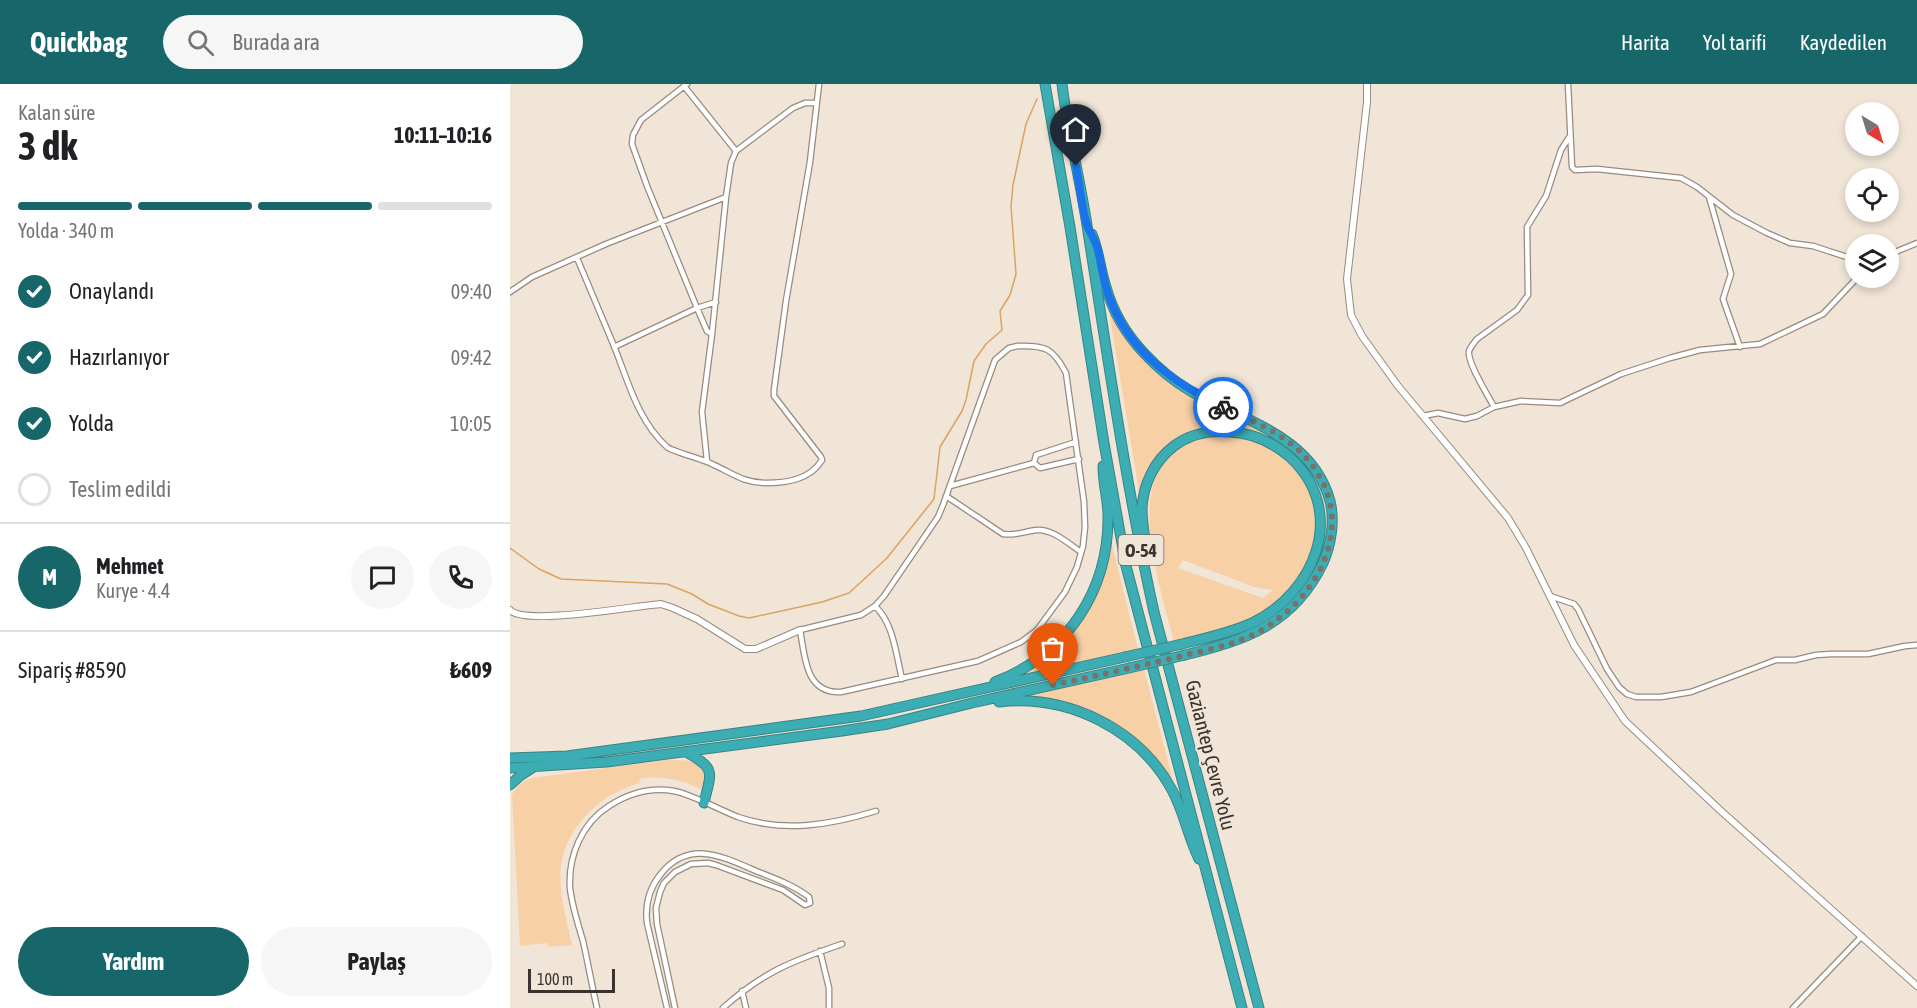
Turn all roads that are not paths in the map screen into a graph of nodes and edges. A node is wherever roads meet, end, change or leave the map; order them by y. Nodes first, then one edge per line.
1 (819, 84) edge
2 (1045, 84) edge
3 (1062, 84) edge
4 (1367, 84) edge
5 (1568, 84) edge
6 (685, 85) edge
7 (816, 104) junction
8 (1571, 135) junction
9 (736, 151) junction
10 (726, 197) junction
11 (1708, 197) junction
12 (661, 223) junction
13 (1087, 225) junction
14 (1917, 243) edge
15 (1899, 250) edge
16 (1845, 256) edge
17 (577, 258) junction
18 (1848, 288) edge
19 (510, 292) edge
20 (716, 302) junction
21 (697, 308) junction
22 (712, 334) junction
23 (615, 347) junction
24 (1740, 347) junction
25 (1494, 407) junction
26 (1423, 416) junction
27 (1076, 442) junction
28 (1104, 443) junction
29 (1079, 459) junction
30 (707, 461) junction
31 (1035, 463) junction
32 (950, 486) junction
33 (946, 496) junction
34 (1082, 552) junction
35 (1549, 595) junction
36 (875, 606) junction
37 (510, 610) edge
38 (1154, 612) junction
39 (800, 630) junction
40 (1917, 645) edge
41 (902, 679) junction
42 (934, 701) junction
43 (937, 712) junction
44 (686, 752) junction
45 (510, 753) edge
46 (510, 758) edge
47 (528, 758) junction
48 (510, 768) edge
49 (533, 768) junction
50 (510, 785) edge
51 (704, 803) junction
52 (876, 811) dead end
53 (1207, 874) junction
54 (1862, 936) junction
55 (842, 944) dead end
56 (820, 951) junction
57 (1917, 986) edge
58 (742, 992) junction
59 (597, 1008) edge
60 (667, 1008) edge
61 (675, 1008) edge
62 (723, 1008) edge
63 (746, 1008) edge
64 (829, 1008) edge
65 (1242, 1008) edge
66 (1260, 1008) edge
67 (1793, 1008) edge

1 - 7 street
2 - 28 highway, Gaziantep Çevre Yolu / O-54
3 - 13 highway, Gaziantep Çevre Yolu / O-54
4 - 26 street
5 - 8 street
6 - 9 street
6 - 12 street
7 - 9 street
7 - 30 street
8 - 11 street
8 - 25 street
9 - 10 street
10 - 12 street
10 - 20 street
11 - 16 street
11 - 24 street
12 - 17 street
12 - 21 street
13 - 38 highway, Gaziantep Çevre Yolu / O-54
13 - 43 highway, bridge
14 - 15 street
17 - 19 street
17 - 23 street
18 - 24 street
20 - 21 street
20 - 22 street
21 - 22 street
21 - 23 street
22 - 30 street
23 - 30 street
24 - 25 street
25 - 26 street
26 - 35 street
27 - 29 street
27 - 31 street
27 - 32 street
28 - 42 highway
28 - 53 highway, Gaziantep Çevre Yolu / O-54
29 - 31 street
29 - 34 street
31 - 32 street
32 - 33 street
33 - 34 street
33 - 36 street
34 - 41 street
35 - 40 street
35 - 54 street
36 - 39 street
36 - 41 street
37 - 39 street
38 - 42 highway, bridge
38 - 66 highway, Gaziantep Çevre Yolu / O-54
39 - 41 street
42 - 47 highway
43 - 44 highway
43 - 53 highway
44 - 49 highway
44 - 51 highway
45 - 47 highway
46 - 47 highway
48 - 49 highway
49 - 50 highway
51 - 52 street
51 - 59 street
53 - 65 highway, Gaziantep Çevre Yolu / O-54
54 - 57 street
54 - 67 street
55 - 56 street
56 - 58 street
56 - 64 street
58 - 62 street
58 - 63 street
60 - 61 street

